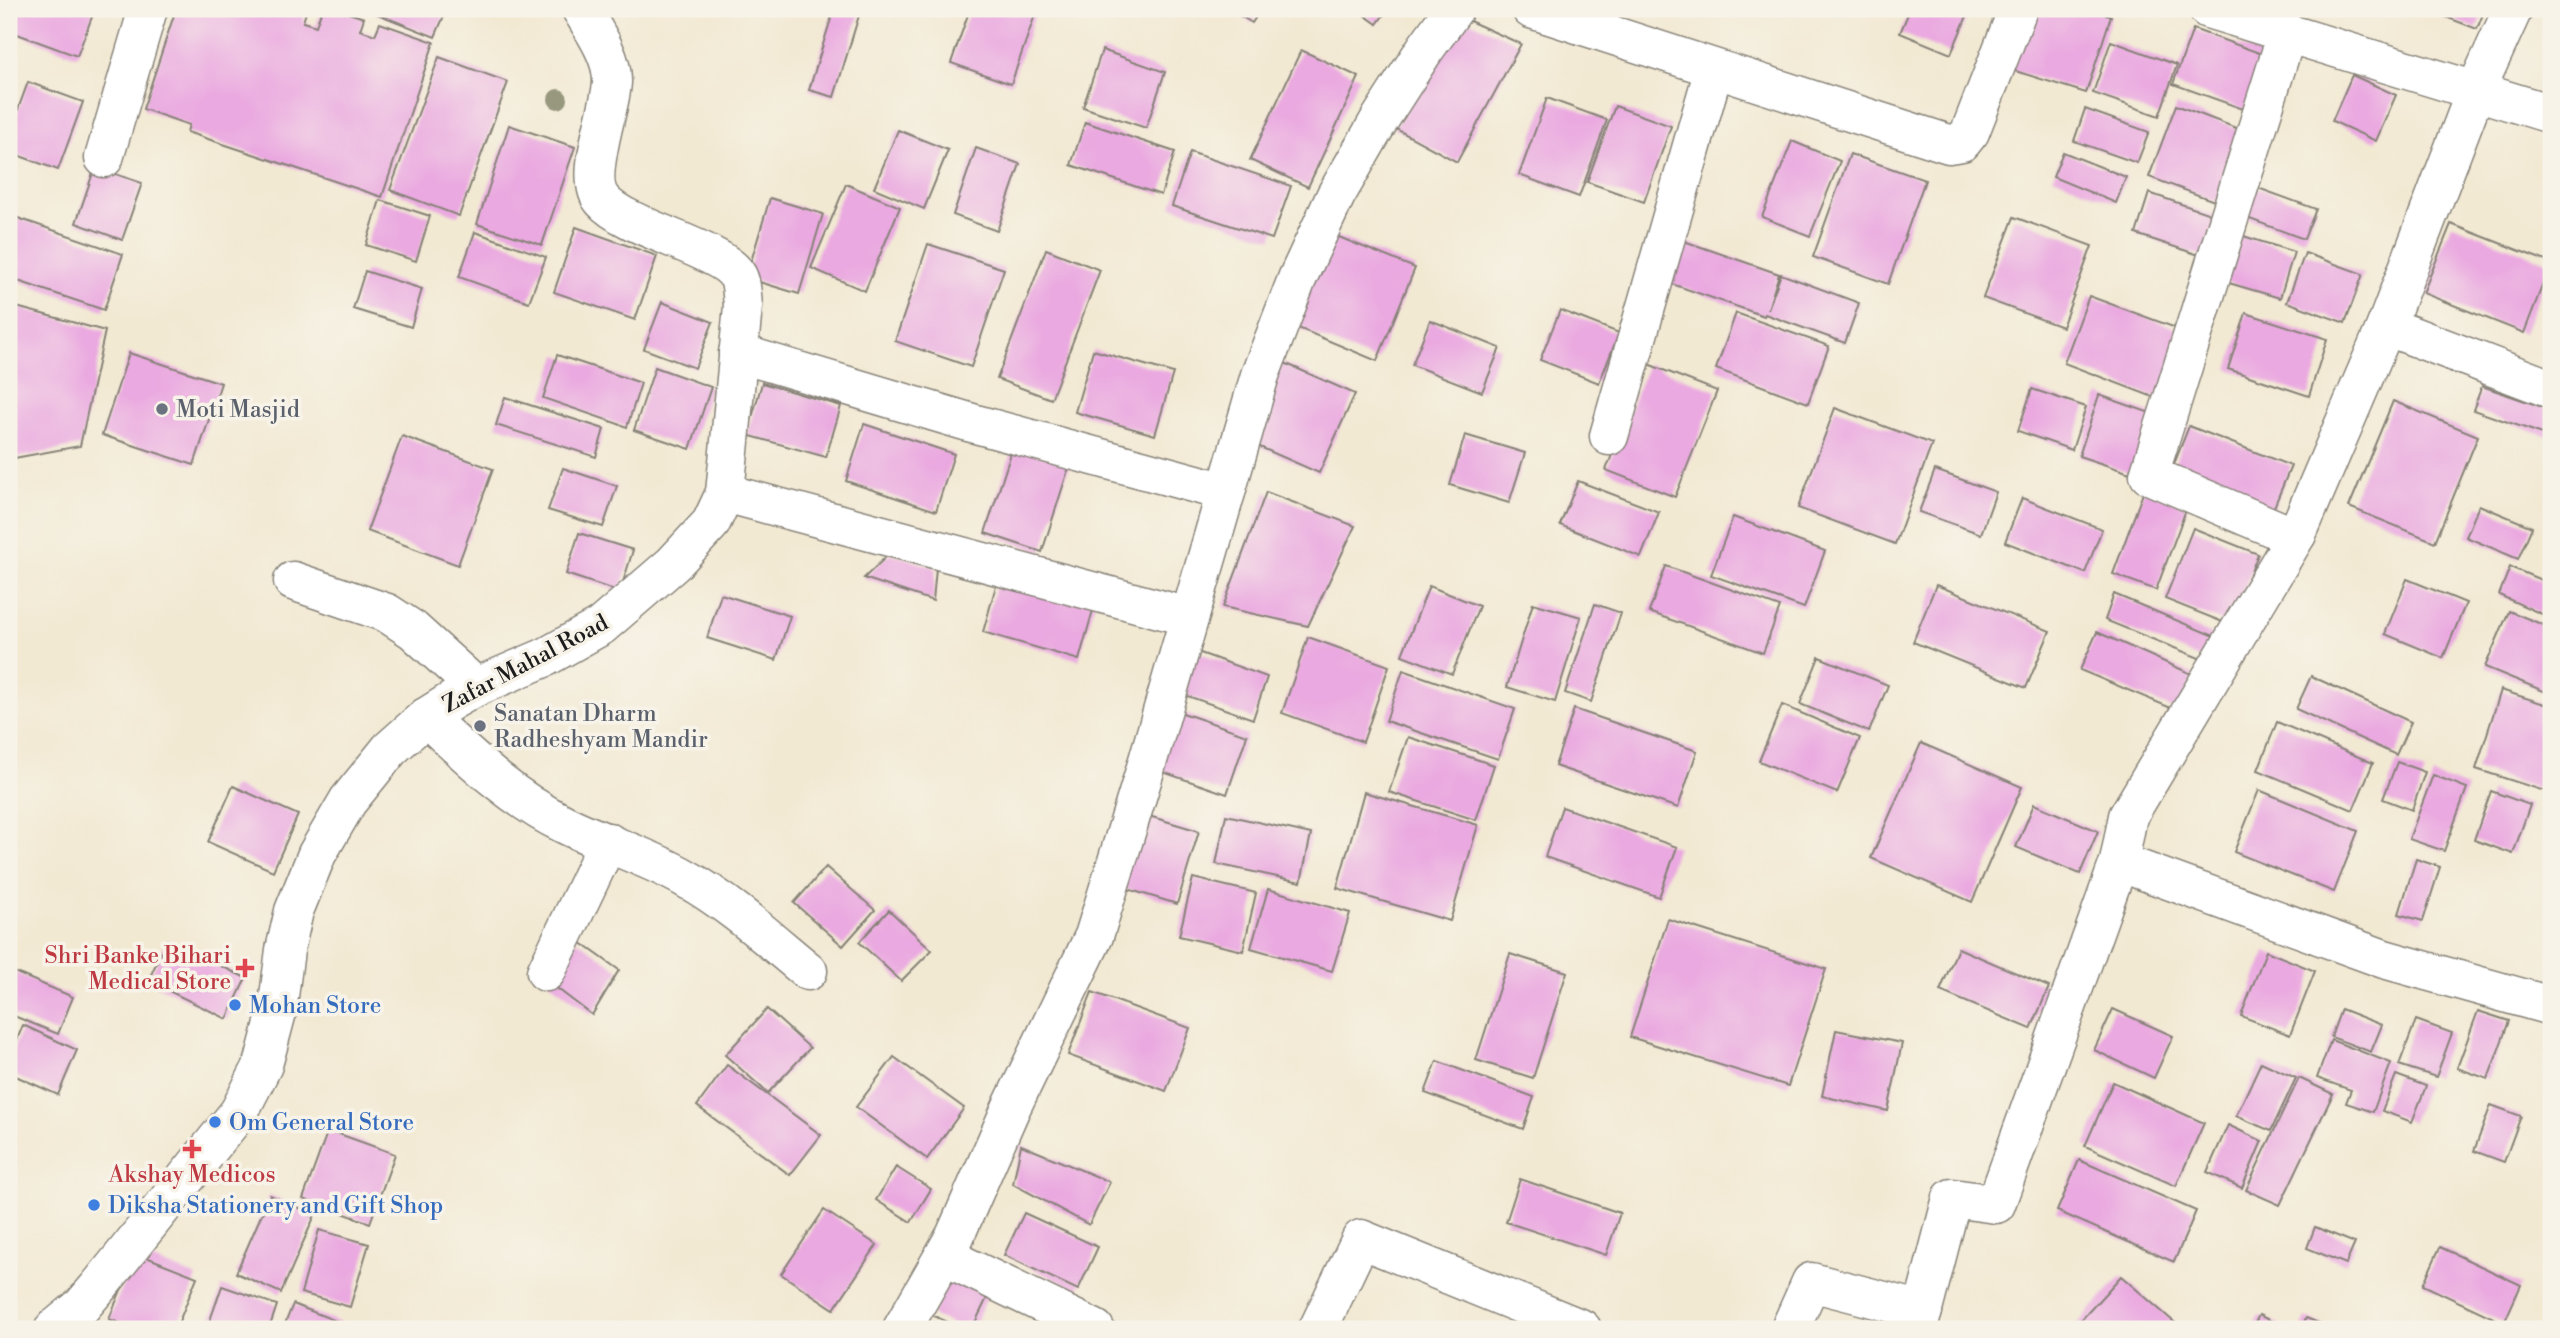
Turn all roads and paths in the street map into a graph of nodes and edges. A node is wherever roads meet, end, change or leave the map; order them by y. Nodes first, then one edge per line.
1 (148, 9) edge
2 (581, 9) edge
3 (1454, 9) edge
4 (1531, 9) edge
5 (2018, 9) edge
6 (2210, 9) edge
7 (2513, 9) edge
8 (2287, 33) junction
9 (1714, 69) junction
10 (2476, 90) junction
11 (2551, 114) edge
12 (104, 158) dead end
13 (2386, 326) junction
14 (738, 352) junction
15 (2551, 389) edge
16 (1609, 436) dead end
17 (1226, 492) junction
18 (725, 493) junction
19 (2297, 534) junction
20 (293, 581) dead end
21 (1189, 617) junction
22 (476, 687) junction
23 (426, 717) junction
24 (608, 842) junction
25 (2119, 862) junction
26 (808, 971) dead end
27 (547, 972) dead end
28 (2551, 1005) edge
29 (944, 1256) junction
30 (1921, 1320) edge
31 (54, 1329) edge
32 (902, 1329) edge
33 (1095, 1329) edge
34 (1318, 1329) edge
35 (1582, 1329) edge
36 (1790, 1329) edge

1 - 12 street
2 - 14 street, Zafar Mahal Road
3 - 17 street
4 - 9 street
5 - 9 street
6 - 8 street
7 - 10 street
8 - 10 street
8 - 19 street
9 - 16 street
10 - 11 street
10 - 13 street
13 - 15 street
13 - 19 street
14 - 17 street
14 - 18 street, Zafar Mahal Road
17 - 21 street
18 - 21 street
18 - 22 street, Zafar Mahal Road
19 - 25 street
20 - 22 street
21 - 29 street
22 - 23 street, Zafar Mahal Road
23 - 24 street
23 - 31 street, Zafar Mahal Road
24 - 26 street
24 - 27 street
25 - 28 street
25 - 30 street
29 - 32 street
29 - 33 street
30 - 36 street
34 - 35 street

